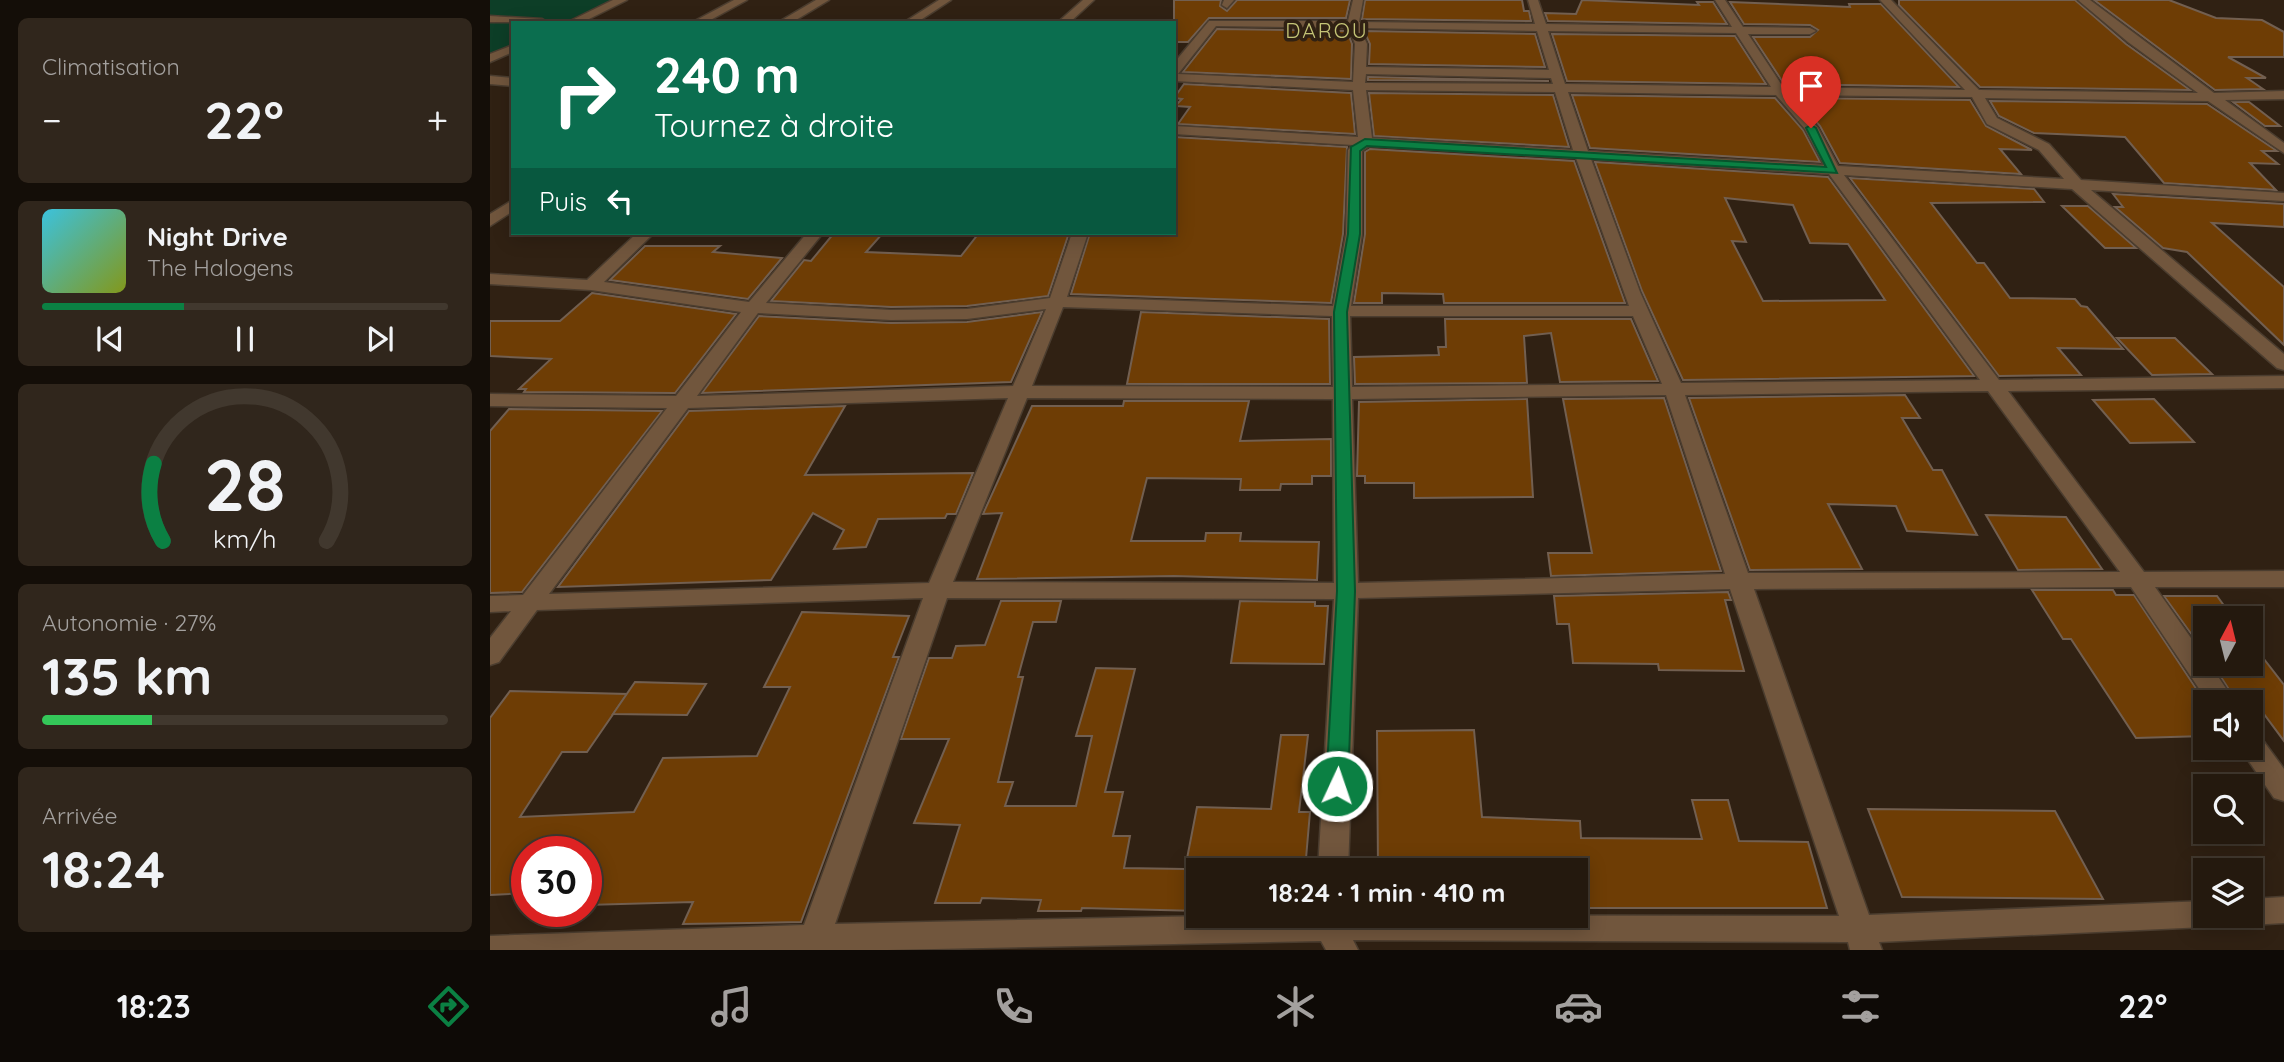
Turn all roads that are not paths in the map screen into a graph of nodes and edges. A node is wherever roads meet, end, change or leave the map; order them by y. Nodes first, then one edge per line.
1 (622, 0) edge
2 (742, 0) edge
3 (824, 0) edge
4 (946, 0) edge
5 (1089, 0) edge
6 (1357, 0) edge
7 (1533, 0) edge
8 (1720, 0) edge
9 (1885, 0) edge
10 (2083, 0) edge
11 (490, 19) edge
12 (525, 21) edge
13 (575, 21) edge
14 (700, 21) edge
15 (786, 21) edge
16 (911, 21) edge
17 (1064, 21) edge
18 (1353, 25) junction
19 (1541, 26) junction
20 (1739, 29) junction
21 (1810, 30) dead end
22 (511, 49) edge
23 (490, 58) edge
24 (1176, 69) edge
25 (1359, 70) junction
26 (1176, 77) edge
27 (490, 80) edge
28 (1559, 81) junction
29 (511, 82) edge
30 (1359, 87) junction
31 (1779, 90) junction
32 (1976, 94) junction
33 (2284, 95) edge
34 (2213, 97) junction
35 (1176, 130) edge
36 (1365, 142) junction
37 (2284, 149) edge
38 (1581, 156) junction
39 (1834, 171) junction
40 (2077, 185) junction
41 (2284, 197) edge
42 (511, 205) edge
43 (490, 221) edge
44 (644, 235) edge
45 (814, 235) edge
46 (1079, 235) edge
47 (490, 279) edge
48 (591, 285) junction
49 (1057, 302) junction
50 (753, 307) junction
51 (1637, 311) junction
52 (1341, 312) junction
53 (2284, 364) edge
54 (2284, 382) edge
55 (1989, 384) junction
56 (1673, 387) junction
57 (1019, 392) junction
58 (1340, 393) junction
59 (490, 400) edge
60 (684, 402) junction
61 (2284, 579) edge
62 (1740, 581) junction
63 (2138, 581) junction
64 (938, 590) junction
65 (1346, 591) junction
66 (490, 604) edge
67 (530, 604) junction
68 (490, 656) edge
69 (2214, 690) edge
70 (2263, 760) edge
71 (2284, 790) edge
72 (1334, 858) edge
73 (2284, 910) edge
74 (2263, 911) edge
75 (2193, 915) edge
76 (1335, 931) edge
77 (1863, 940) edge
78 (812, 944) edge
79 (490, 950) edge

1 - 13 street
2 - 14 street
3 - 15 street
4 - 16 street
5 - 17 street
6 - 18 street
7 - 19 street
8 - 20 street
9 - 32 street
10 - 34 street
11 - 12 lane
18 - 19 street
18 - 24 street
18 - 25 street
19 - 20 street
19 - 28 street
20 - 21 street
20 - 31 street
22 - 23 street
25 - 28 street
25 - 30 street
26 - 30 street
27 - 29 street
28 - 30 street
28 - 31 street
28 - 38 street
30 - 36 street
31 - 32 street
31 - 39 street
32 - 34 street
32 - 40 street
33 - 34 street
34 - 37 street
35 - 36 street
36 - 38 street
36 - 52 street
38 - 39 street
38 - 51 street
39 - 40 street
39 - 55 street
40 - 41 street
40 - 53 street
42 - 43 street
44 - 48 street
45 - 50 street
46 - 49 street
47 - 48 street
48 - 50 street
49 - 50 street
49 - 52 street
49 - 57 street
50 - 60 street
51 - 52 street
51 - 56 street
52 - 58 street
54 - 55 street
55 - 56 street
55 - 63 street
56 - 58 street
56 - 62 street
57 - 58 street
57 - 60 street
57 - 64 street
58 - 65 street
59 - 60 street
60 - 67 street
61 - 63 street
62 - 63 street
62 - 65 street
62 - 77 street
63 - 69 street
64 - 65 street
64 - 67 street
64 - 78 street
65 - 72 street
66 - 67 street
67 - 68 street
70 - 71 street
73 - 74 street
75 - 77 street
76 - 77 street
76 - 78 street
78 - 79 street

